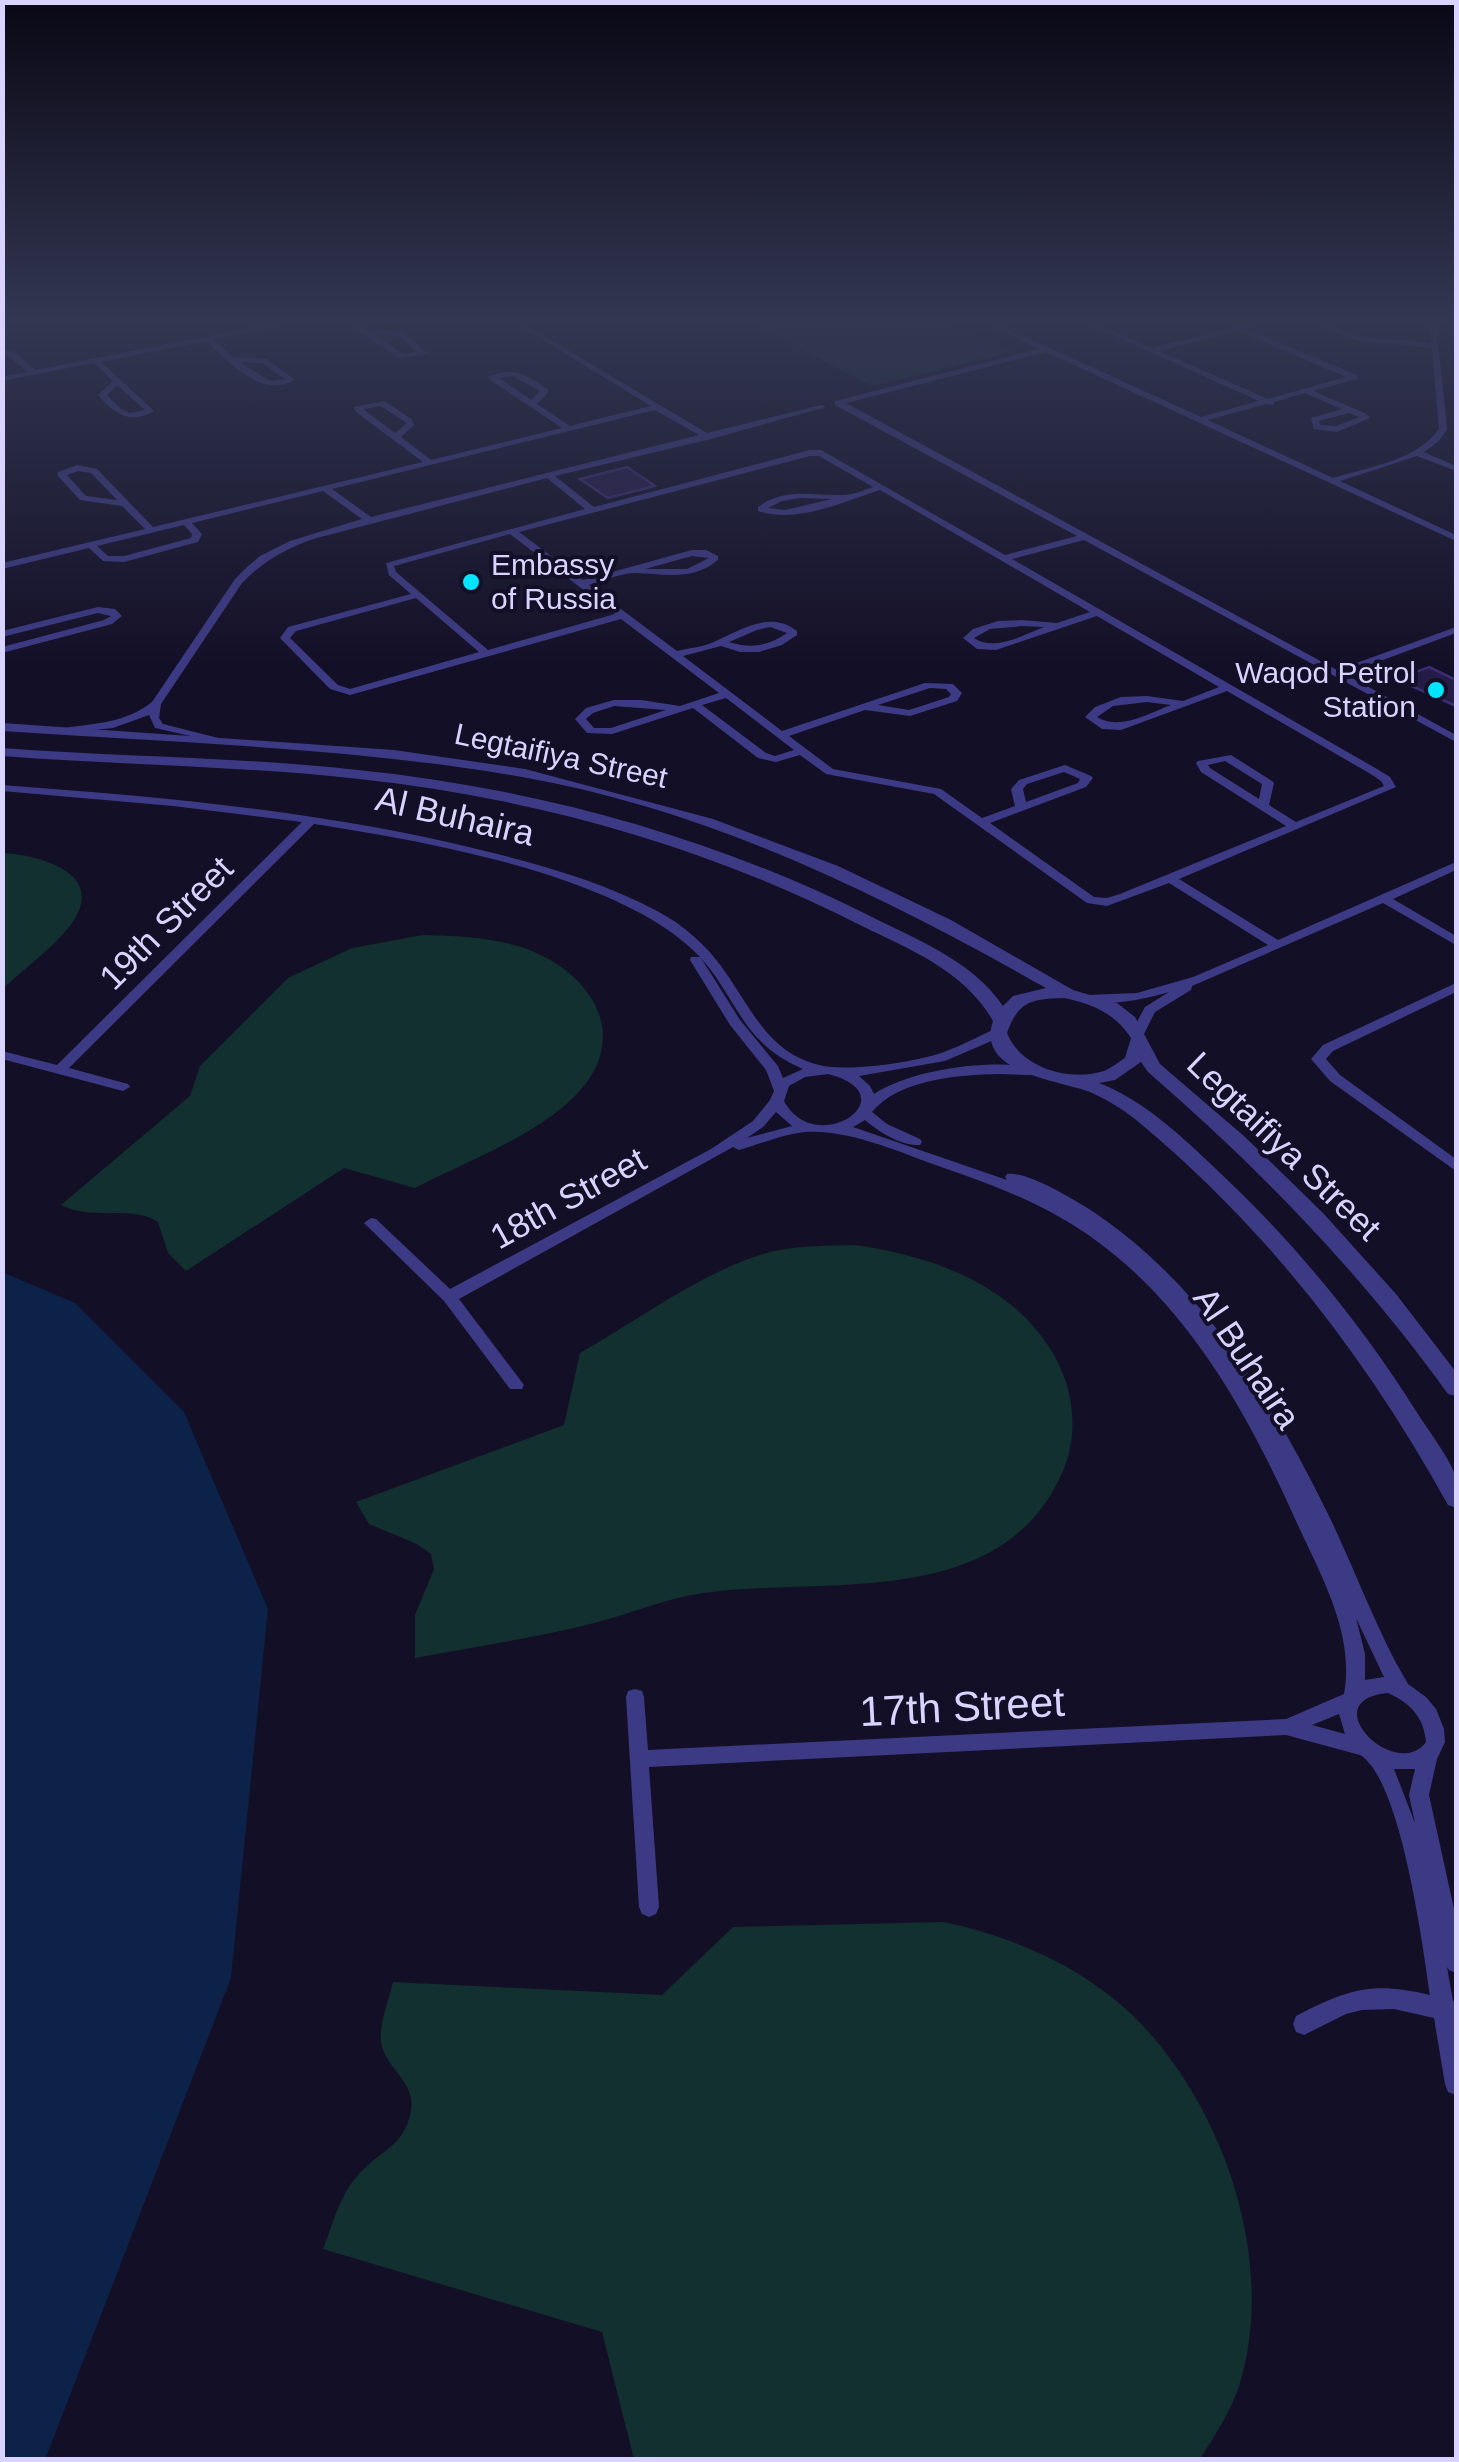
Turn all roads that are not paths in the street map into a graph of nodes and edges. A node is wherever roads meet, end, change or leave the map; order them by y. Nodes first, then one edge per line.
1 (397, 438) edge
2 (537, 438) edge
3 (697, 438) edge
4 (903, 438) edge
5 (1238, 438) edge
6 (1437, 438) edge
7 (1418, 453) junction
8 (430, 464) junction
9 (1456, 470) edge
10 (543, 476) junction
11 (1332, 481) junction
12 (882, 487) junction
13 (329, 491) junction
14 (842, 498) junction
15 (123, 502) junction
16 (592, 510) junction
17 (364, 521) junction
18 (186, 522) junction
19 (151, 530) junction
20 (512, 531) junction
21 (1082, 535) junction
22 (1456, 538) edge
23 (90, 545) junction
24 (1004, 558) junction
25 (2, 566) edge
26 (632, 570) junction
27 (581, 584) junction
28 (417, 595) junction
29 (1098, 612) junction
30 (623, 615) junction
31 (1057, 626) junction
32 (1456, 630) edge
33 (2, 634) edge
34 (722, 643) junction
35 (2, 650) edge
36 (486, 654) junction
37 (674, 654) junction
38 (1338, 674) junction
39 (1229, 688) junction
40 (727, 694) junction
41 (156, 704) junction
42 (695, 704) junction
43 (1184, 704) junction
44 (866, 707) junction
45 (681, 709) junction
46 (2, 727) edge
47 (60, 732) junction
48 (780, 735) junction
49 (1456, 739) edge
50 (222, 742) junction
51 (802, 751) junction
52 (2, 752) edge
53 (2, 792) edge
54 (1263, 806) junction
55 (1021, 808) junction
56 (310, 822) junction
57 (982, 822) junction
58 (1296, 826) junction
59 (1456, 866) edge
60 (1169, 878) junction
61 (1389, 896) junction
62 (1456, 938) edge
63 (1271, 948) junction
64 (712, 971) junction
65 (1198, 980) junction
66 (1456, 988) edge
67 (1067, 993) junction
68 (1092, 998) junction
69 (1000, 1026) junction
70 (1139, 1040) junction
71 (2, 1055) edge
72 (940, 1058) junction
73 (62, 1069) junction
74 (819, 1070) junction
75 (888, 1070) junction
76 (1034, 1071) junction
77 (846, 1074) junction
78 (953, 1075) junction
79 (1074, 1080) junction
80 (122, 1088) dead end
81 (900, 1088) junction
82 (778, 1095) junction
83 (867, 1109) junction
84 (806, 1127) junction
85 (837, 1128) junction
86 (716, 1152) junction
87 (1456, 1166) edge
88 (988, 1174) junction
89 (371, 1223) dead end
90 (449, 1298) junction
91 (516, 1385) dead end
92 (1456, 1388) edge
93 (1302, 1498) junction
94 (1456, 1499) edge
95 (1400, 1688) junction
96 (634, 1697) dead end
97 (1352, 1698) junction
98 (1286, 1727) junction
99 (1371, 1752) junction
100 (1428, 1754) junction
101 (641, 1759) junction
102 (649, 1907) dead end
103 (1456, 1963) edge
104 (1449, 2011) edge
105 (1304, 2024) dead end
106 (1456, 2084) edge

1 - 8 street
2 - 8 street
3 - 10 street
4 - 21 street
5 - 11 street
6 - 7 street
7 - 9 street
7 - 11 street
8 - 13 street
10 - 16 street
10 - 17 street
11 - 22 street
12 - 14 street
12 - 16 street
12 - 24 street
13 - 17 street
13 - 18 street
14 - 14 street
15 - 15 street
15 - 19 street
16 - 20 street
17 - 41 street
18 - 19 street
18 - 23 street
19 - 23 street
20 - 27 street
20 - 28 street
21 - 24 street
21 - 38 street
23 - 25 street
24 - 29 street
26 - 26 street
26 - 27 street
27 - 30 street
28 - 36 street
28 - 36 street
29 - 31 street
29 - 39 street
30 - 36 street
30 - 37 street
31 - 31 street
32 - 38 street
33 - 35 street
34 - 34 street
34 - 37 street
37 - 40 street
38 - 49 street
39 - 43 street
39 - 58 street
40 - 42 street
40 - 48 street
41 - 47 street
41 - 50 street
42 - 45 street
42 - 51 street
43 - 43 street
44 - 44 street
44 - 48 street
45 - 45 street
46 - 47 street, Legtaifiya Street
47 - 50 street, Legtaifiya Street
48 - 51 street
50 - 67 street, Legtaifiya Street
51 - 57 street
52 - 69 street, Legtaifiya Street
53 - 56 street, Al Buhaira
54 - 54 street
54 - 58 street
55 - 55 street
55 - 57 street
56 - 64 street, Al Buhaira
56 - 73 street, 19th Street
57 - 60 street
58 - 60 street
59 - 61 street
60 - 63 street
61 - 62 street
61 - 63 street
63 - 65 street
64 - 74 street, Al Buhaira
64 - 82 street, Al Buhaira
65 - 68 street
65 - 70 street
66 - 87 street
67 - 68 street
67 - 69 street
68 - 70 street
69 - 72 street
69 - 76 street
70 - 79 street
70 - 92 street, Legtaifiya Street
71 - 73 street
72 - 75 street
72 - 78 street
73 - 80 street
74 - 77 street
74 - 82 street
75 - 77 street
75 - 81 street
76 - 78 street
76 - 79 street
77 - 83 street
78 - 81 street
79 - 94 street, Legtaifiya Street
81 - 83 street
82 - 84 street
82 - 86 street, 18th Street
83 - 85 street
83 - 88 street, Al Buhaira
84 - 85 street
84 - 86 street, 18th Street
85 - 88 street, Al Buhaira
86 - 90 street, 18th Street
88 - 93 street, Al Buhaira
89 - 90 street
90 - 91 street
93 - 95 street, Al Buhaira
93 - 97 street, Al Buhaira
95 - 97 street
95 - 100 street
96 - 101 street
97 - 98 street, 17th Street
97 - 99 street
98 - 99 street, 17th Street
98 - 101 street, 17th Street
99 - 100 street
99 - 104 street
100 - 103 street
101 - 102 street
104 - 105 street
104 - 106 street

